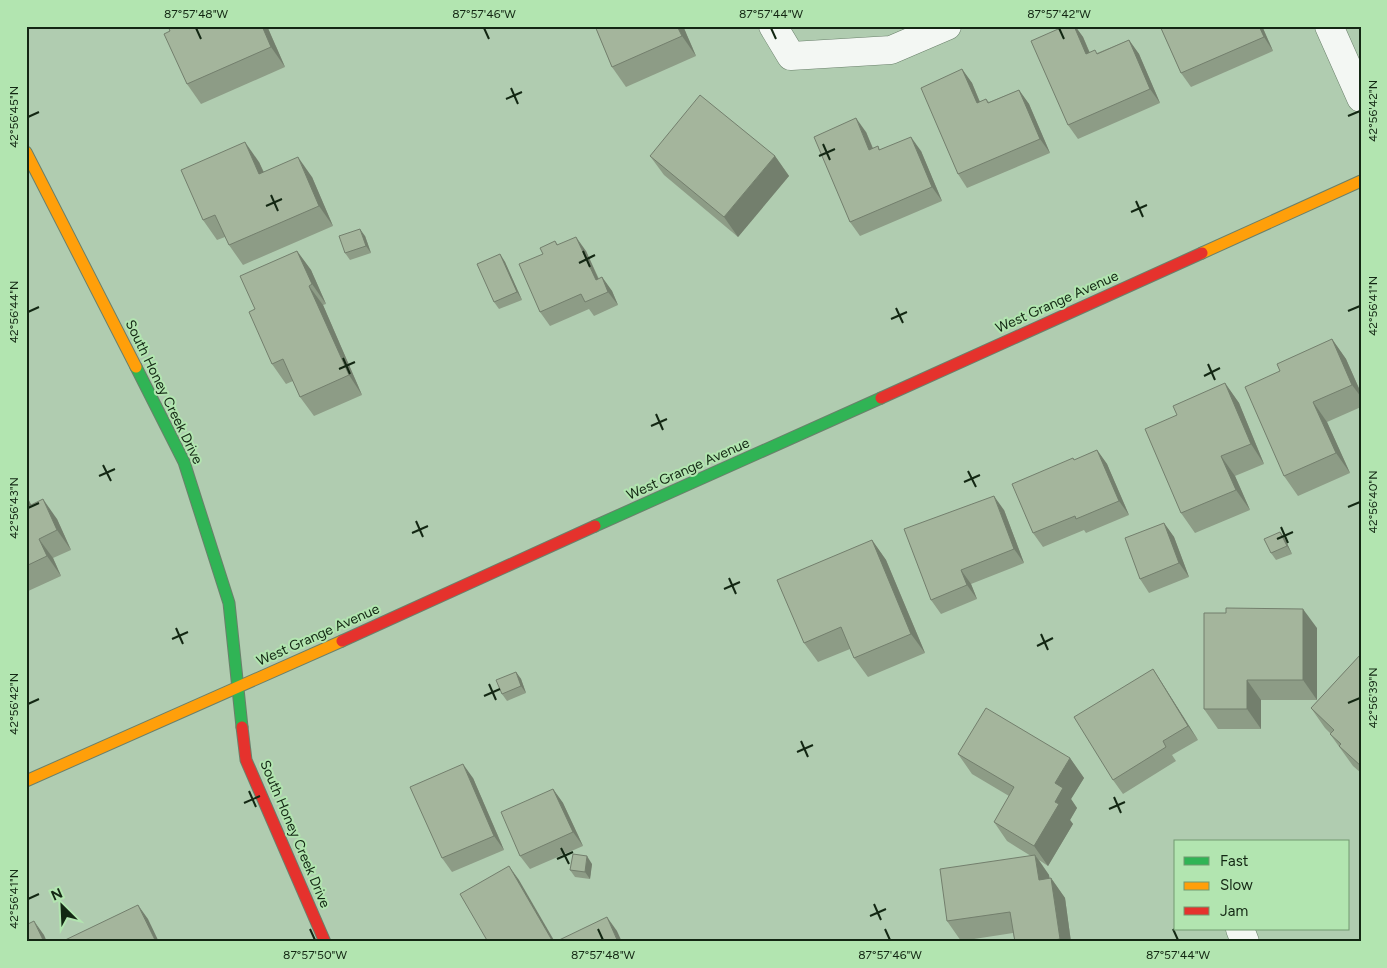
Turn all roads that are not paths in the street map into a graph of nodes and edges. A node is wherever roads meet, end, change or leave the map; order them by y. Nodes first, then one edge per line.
1 (773, 26) edge
2 (947, 26) edge
3 (1329, 26) edge
4 (1361, 98) edge
5 (26, 152) edge
6 (1361, 181) edge
7 (238, 687) junction
8 (26, 782) edge
9 (1240, 930) edge
10 (325, 942) edge
11 (1245, 942) edge

1 - 2 street
3 - 4 street
5 - 7 street, South Honey Creek Drive
6 - 7 street, West Grange Avenue
7 - 8 street, West Grange Avenue
7 - 10 street, South Honey Creek Drive
9 - 11 street

